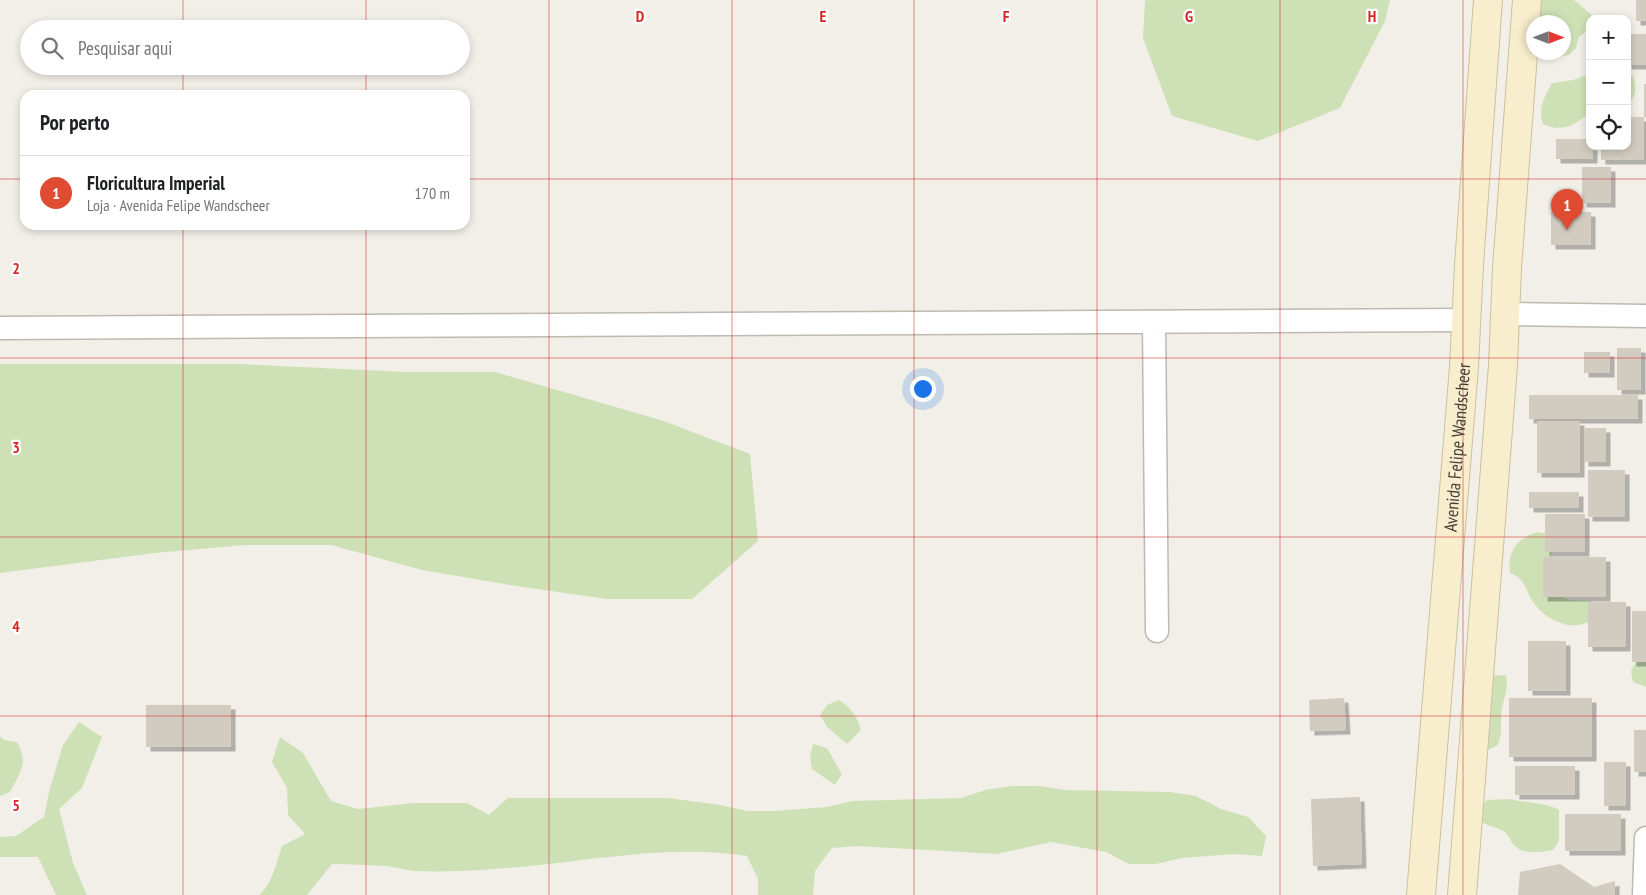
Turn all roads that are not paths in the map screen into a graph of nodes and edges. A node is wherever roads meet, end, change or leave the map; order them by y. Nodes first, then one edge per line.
1 (1488, 0) edge
2 (1527, 0) edge
3 (1505, 314) junction
4 (1646, 316) edge
5 (1466, 320) junction
6 (1154, 322) junction
7 (0, 328) edge
8 (1158, 631) dead end
9 (1646, 838) edge
10 (1421, 895) edge
11 (1462, 895) edge
12 (1644, 895) edge

1 - 5 main road, Avenida Felipe Wandscheer
2 - 3 main road
3 - 4 street
3 - 11 main road
5 - 6 street
5 - 10 main road, Avenida Felipe Wandscheer
6 - 7 street
6 - 8 street
9 - 12 street

